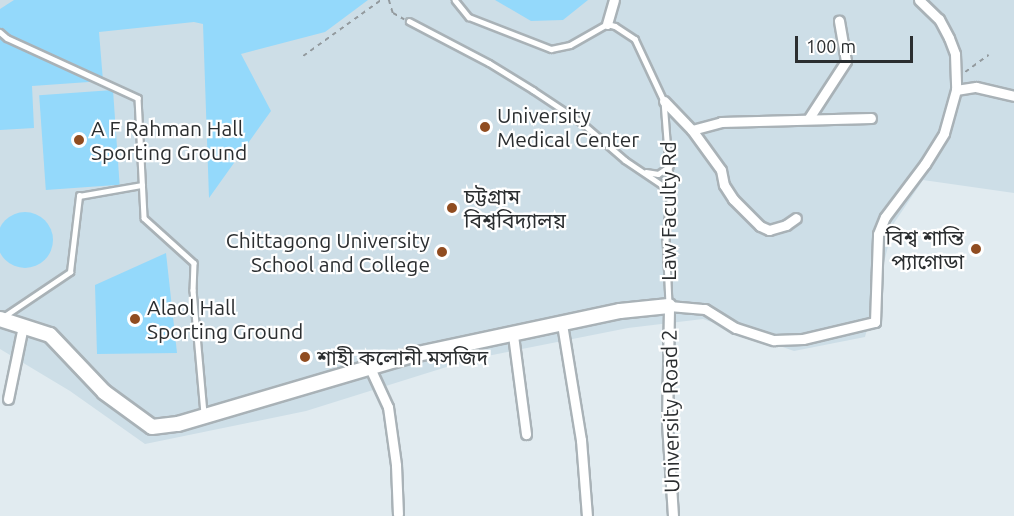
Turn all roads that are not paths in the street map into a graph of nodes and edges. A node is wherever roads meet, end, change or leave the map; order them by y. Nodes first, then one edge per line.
1 (455, 0) edge
2 (919, 0) edge
3 (409, 21) road end
4 (839, 21) dead end
5 (0, 32) edge
6 (956, 90) junction
7 (1014, 96) edge
8 (664, 101) junction
9 (809, 118) junction
10 (871, 118) dead end
11 (692, 130) junction
12 (670, 162) junction
13 (640, 170) junction
14 (142, 185) junction
15 (671, 191) junction
16 (796, 218) dead end
17 (669, 306) junction
18 (1, 319) edge
19 (562, 324) junction
20 (23, 326) junction
21 (513, 335) junction
22 (370, 368) junction
23 (8, 399) dead end
24 (204, 416) junction
25 (526, 434) dead end
26 (398, 514) dead end
27 (587, 516) edge
28 (673, 516) edge

1 - 8 lane, Law Faculty Rd
2 - 6 street
3 - 13 lane
4 - 9 street
5 - 14 lane
6 - 7 street
6 - 17 street
8 - 11 street
8 - 12 lane, Law Faculty Rd
9 - 10 street
9 - 11 street
11 - 16 street
12 - 13 lane
12 - 15 lane, Law Faculty Rd
13 - 15 lane
14 - 18 lane
14 - 24 lane
15 - 17 lane, Law Faculty Rd
17 - 19 street
17 - 28 street, University Road 2
18 - 20 street
19 - 21 street
19 - 27 street
20 - 23 street
20 - 24 street
21 - 22 street
21 - 25 street
22 - 24 street
22 - 26 street

